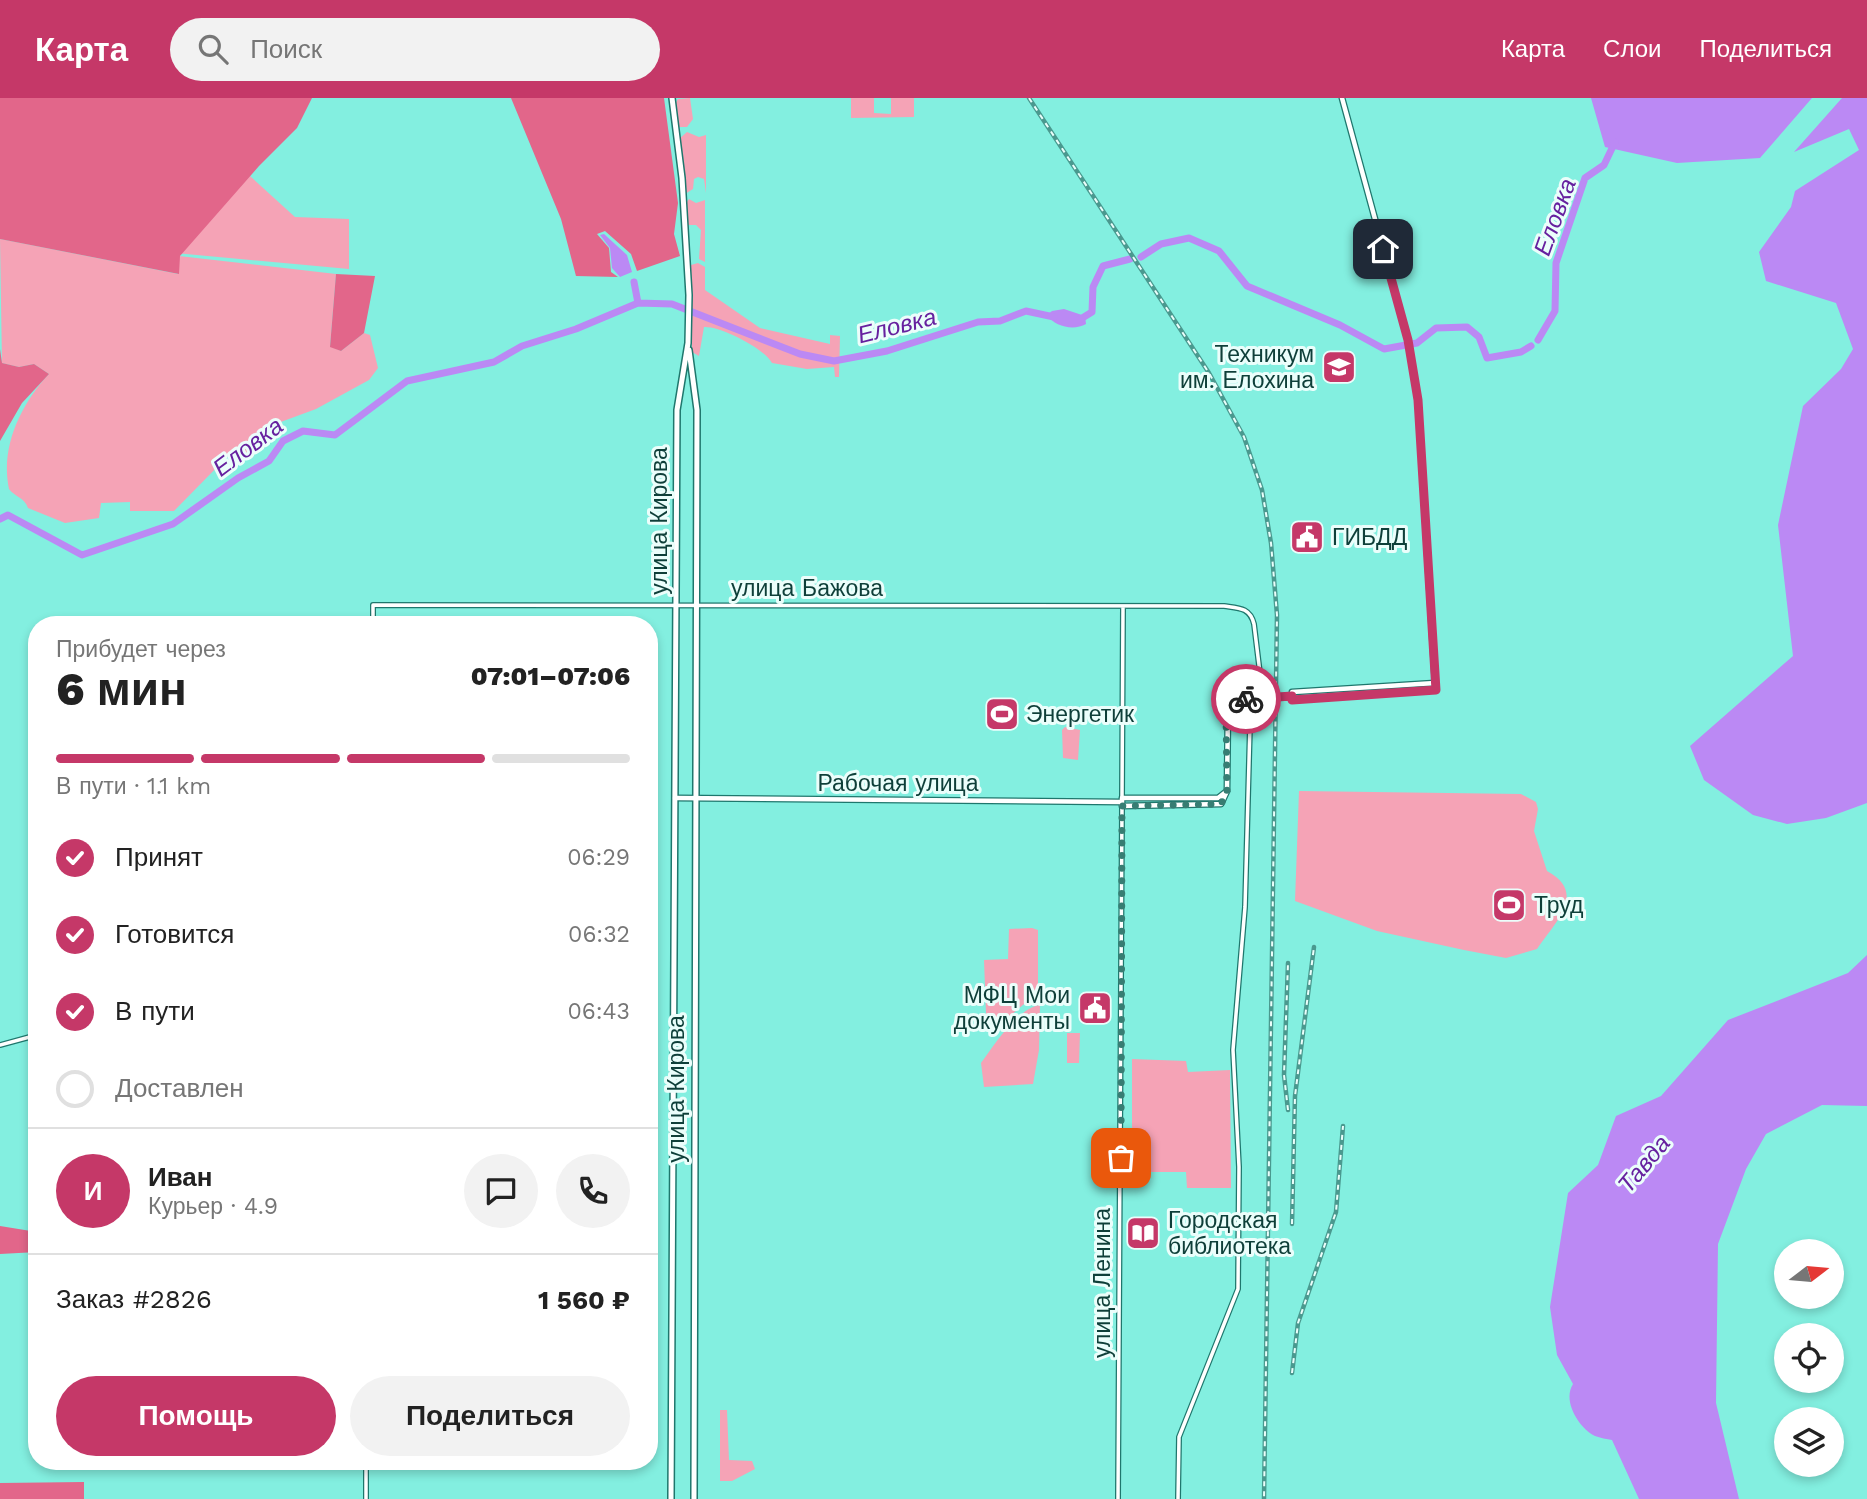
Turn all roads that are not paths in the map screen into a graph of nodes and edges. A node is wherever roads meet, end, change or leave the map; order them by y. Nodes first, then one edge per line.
1 (672, 98) edge
2 (1342, 98) edge
3 (688, 343) junction
4 (676, 606) junction
5 (697, 606) junction
6 (1123, 606) junction
7 (373, 616) edge
8 (1436, 683) junction
9 (1292, 696) junction
10 (1263, 698) junction
11 (1227, 791) junction
12 (674, 797) junction
13 (696, 798) junction
14 (1122, 802) junction
15 (28, 1037) edge
16 (0, 1045) edge
17 (366, 1470) edge
18 (366, 1499) edge
19 (671, 1499) edge
20 (694, 1499) edge
21 (1118, 1499) edge
22 (1178, 1499) edge

1 - 3 main road, улица Кирова
2 - 8 main road
3 - 4 main road, улица Кирова
3 - 5 main road, улица Кирова
4 - 5 street, улица Бажова
4 - 7 street, улица Бажова
4 - 12 main road, улица Кирова
5 - 6 street, улица Бажова
5 - 13 main road, улица Кирова
6 - 10 street, улица Бажова
6 - 14 street, улица Ленина
8 - 9 main road
8 - 9 main road
9 - 10 main road
10 - 11 main road
10 - 22 street
11 - 14 main road, Рабочая улица
11 - 14 main road, Рабочая улица
12 - 13 main road, Рабочая улица
12 - 19 main road, улица Кирова
13 - 14 main road, Рабочая улица
13 - 20 main road, улица Кирова
14 - 21 street, улица Ленина
15 - 16 street
17 - 18 street

